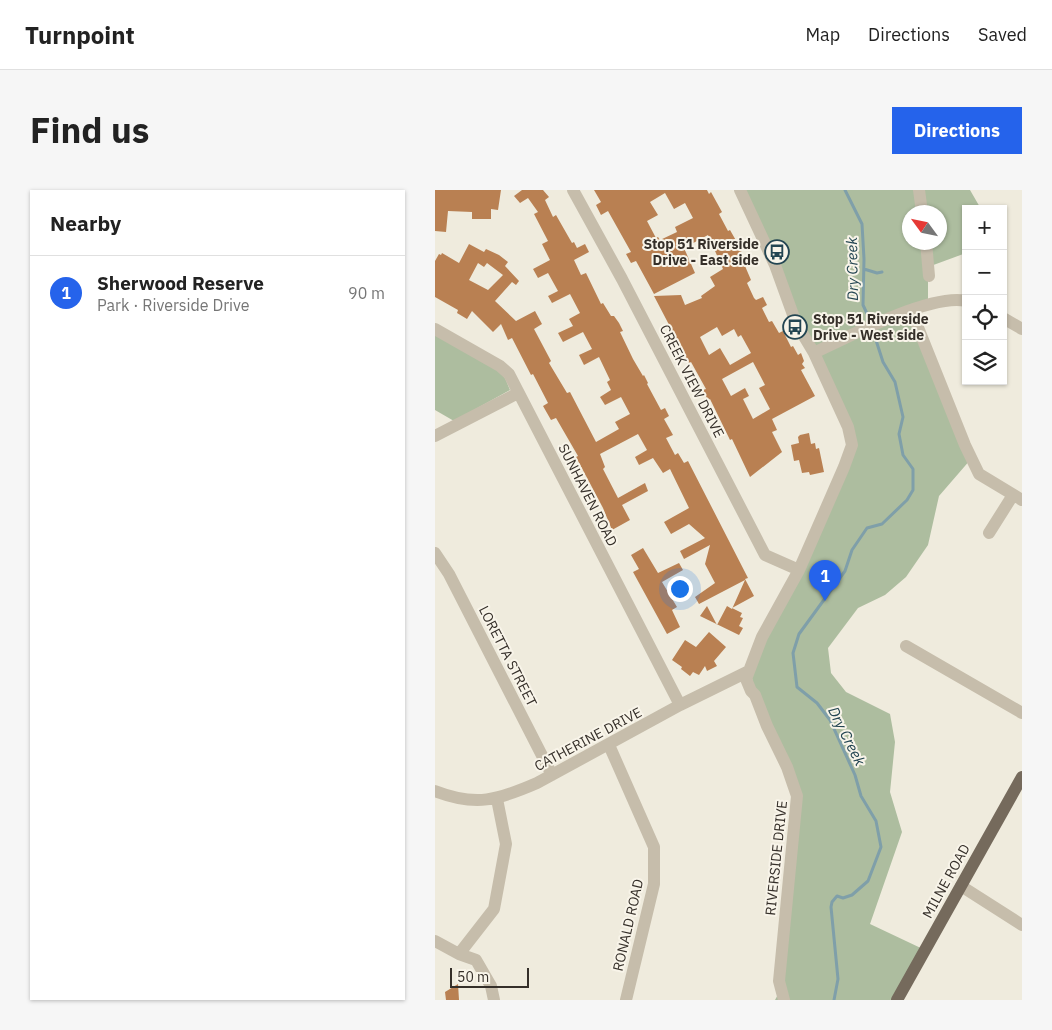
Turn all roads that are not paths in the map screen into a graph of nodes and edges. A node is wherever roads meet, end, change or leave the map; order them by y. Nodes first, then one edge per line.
1 (573, 190) edge
2 (740, 190) edge
3 (919, 190) edge
4 (921, 205) edge
5 (927, 250) edge
6 (929, 276) dead end
7 (962, 300) edge
8 (911, 310) junction
9 (1007, 320) edge
10 (1022, 328) edge
11 (435, 329) edge
12 (814, 353) junction
13 (518, 393) junction
14 (435, 436) edge
15 (1017, 498) edge
16 (989, 533) dead end
17 (435, 553) edge
18 (799, 570) junction
19 (906, 646) dead end
20 (747, 672) junction
21 (680, 706) junction
22 (1022, 713) edge
23 (609, 745) junction
24 (551, 775) junction
25 (1022, 777) edge
26 (435, 792) edge
27 (497, 799) junction
28 (961, 886) junction
29 (1022, 925) edge
30 (435, 941) edge
31 (459, 954) junction
32 (780, 996) edge
33 (494, 1000) edge
34 (626, 1000) edge
35 (897, 1000) edge

1 - 18 street, CREEK VIEW DRIVE
2 - 12 street
3 - 4 street
5 - 6 street
7 - 8 street
8 - 12 street
8 - 15 street
9 - 10 street
11 - 13 street, SUNHAVEN ROAD
12 - 18 street
13 - 14 street
13 - 21 street, SUNHAVEN ROAD
15 - 16 street
17 - 24 street, LORETTA STREET
18 - 20 street
19 - 22 street
20 - 21 street, CATHERINE DRIVE
20 - 32 street, RIVERSIDE DRIVE
21 - 23 street, CATHERINE DRIVE
23 - 24 street, CATHERINE DRIVE
23 - 34 street, RONALD ROAD
24 - 27 street, CATHERINE DRIVE
25 - 28 main road, MILNE ROAD
26 - 27 street, CATHERINE DRIVE
27 - 31 street
28 - 29 street
28 - 35 main road, MILNE ROAD
30 - 31 street
31 - 33 street

